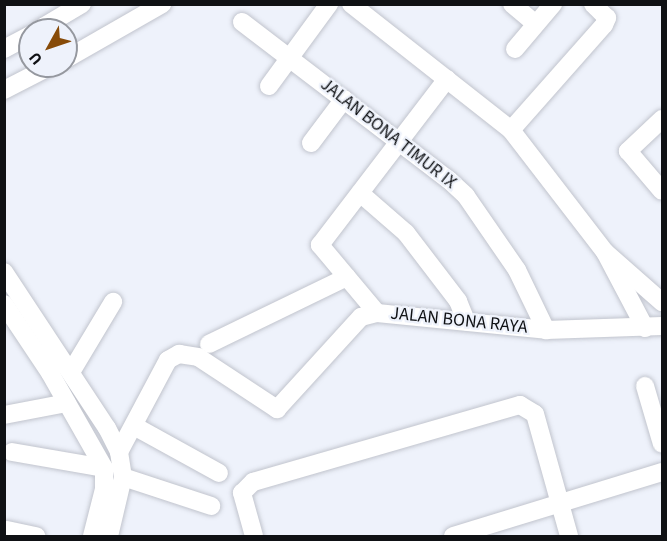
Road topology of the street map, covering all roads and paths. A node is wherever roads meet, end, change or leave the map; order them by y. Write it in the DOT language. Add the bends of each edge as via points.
graph roads {
  1 [pos="82,4"];
  2 [pos="162,4"];
  3 [pos="329,4"];
  4 [pos="512,4"];
  5 [pos="553,4"];
  6 [pos="593,4"];
  7 [pos="355,6"];
  8 [pos="58,18"];
  9 [pos="242,22"];
  10 [pos="535,23"];
  11 [pos="18,41"];
  12 [pos="4,49"];
  13 [pos="515,49"];
  14 [pos="78,52"];
  15 [pos="290,58"];
  16 [pos="28,78"];
  17 [pos="447,79"];
  18 [pos="268,86"];
  19 [pos="4,90"];
  20 [pos="344,99"];
  21 [pos="663,119"];
  22 [pos="511,130"];
  23 [pos="401,140"];
  24 [pos="311,143"];
  25 [pos="663,191"];
  26 [pos="360,194"];
  27 [pos="605,252"];
  28 [pos="4,272"];
  29 [pos="347,277"];
  30 [pos="113,302"];
  31 [pos="663,302"];
  32 [pos="4,304"];
  33 [pos="377,313"];
  34 [pos="466,321"];
  35 [pos="654,327"];
  36 [pos="12,329"];
  37 [pos="546,330"];
  38 [pos="209,344"];
  39 [pos="62,369"];
  40 [pos="645,386"];
  41 [pos="67,403"];
  42 [pos="4,415"];
  43 [pos="134,426"];
  44 [pos="663,444"];
  45 [pos="12,452"];
  46 [pos="119,452"];
  47 [pos="104,468"];
  48 [pos="663,472"];
  49 [pos="219,473"];
  50 [pos="123,477"];
  51 [pos="211,506"];
  52 [pos="560,506"];
  53 [pos="7,530"];
  54 [pos="36,537"];
  55 [pos="92,537"];
  56 [pos="110,537"];
  57 [pos="254,537"];
  58 [pos="453,537"];
  59 [pos="569,537"];
  1 -- 8 [label="street"];
  2 -- 14 [label="street"];
  3 -- 15 [label="street"];
  4 -- 10 [label="street"];
  5 -- 10 [label="street"];
  6 -- 22 [label="street" via="607,18 604,25"];
  7 -- 17 [label="street"];
  9 -- 15 [label="street, JALAN BONA TIMUR IX"];
  10 -- 13 [label="street"];
  11 -- 12 [label="street"];
  15 -- 18 [label="street"];
  15 -- 20 [label="street, JALAN BONA TIMUR IX"];
  16 -- 19 [label="street"];
  17 -- 22 [label="street"];
  17 -- 23 [label="street"];
  20 -- 23 [label="street, JALAN BONA TIMUR IX"];
  20 -- 24 [label="street"];
  21 -- 25 [label="street" via="628,151"];
  22 -- 27 [label="street"];
  23 -- 26 [label="street"];
  23 -- 37 [label="street, JALAN BONA TIMUR IX" via="466,196 517,270"];
  26 -- 29 [label="street" via="320,245"];
  26 -- 34 [label="street" via="406,233 458,301"];
  27 -- 31 [label="street"];
  27 -- 35 [label="street"];
  28 -- 39 [label="street"];
  29 -- 33 [label="street"];
  29 -- 38 [label="street"];
  30 -- 39 [label="street"];
  32 -- 36 [label="street"];
  33 -- 34 [label="street, JALAN BONA RAYA"];
  33 -- 43 [label="street, JALAN BONA RAYA" via="361,317 278,409 271,409 198,357 179,354 168,360"];
  34 -- 37 [label="street, JALAN BONA RAYA"];
  35 -- 37 [label="street, JALAN BONA RAYA"];
  36 -- 39 [label="street"];
  39 -- 41 [label="street"];
  39 -- 46 [label="street"];
  40 -- 44 [label="street"];
  41 -- 42 [label="street"];
  41 -- 47 [label="street"];
  43 -- 46 [label="street, JALAN BONA RAYA"];
  43 -- 49 [label="street"];
  45 -- 47 [label="street"];
  46 -- 50 [label="street"];
  47 -- 55 [label="street" via="104,489"];
  48 -- 52 [label="street"];
  50 -- 51 [label="street"];
  50 -- 56 [label="street"];
  52 -- 57 [label="street" via="535,414 520,405 253,482 242,493"];
  52 -- 58 [label="street"];
  52 -- 59 [label="street"];
  53 -- 54 [label="street"];
}
